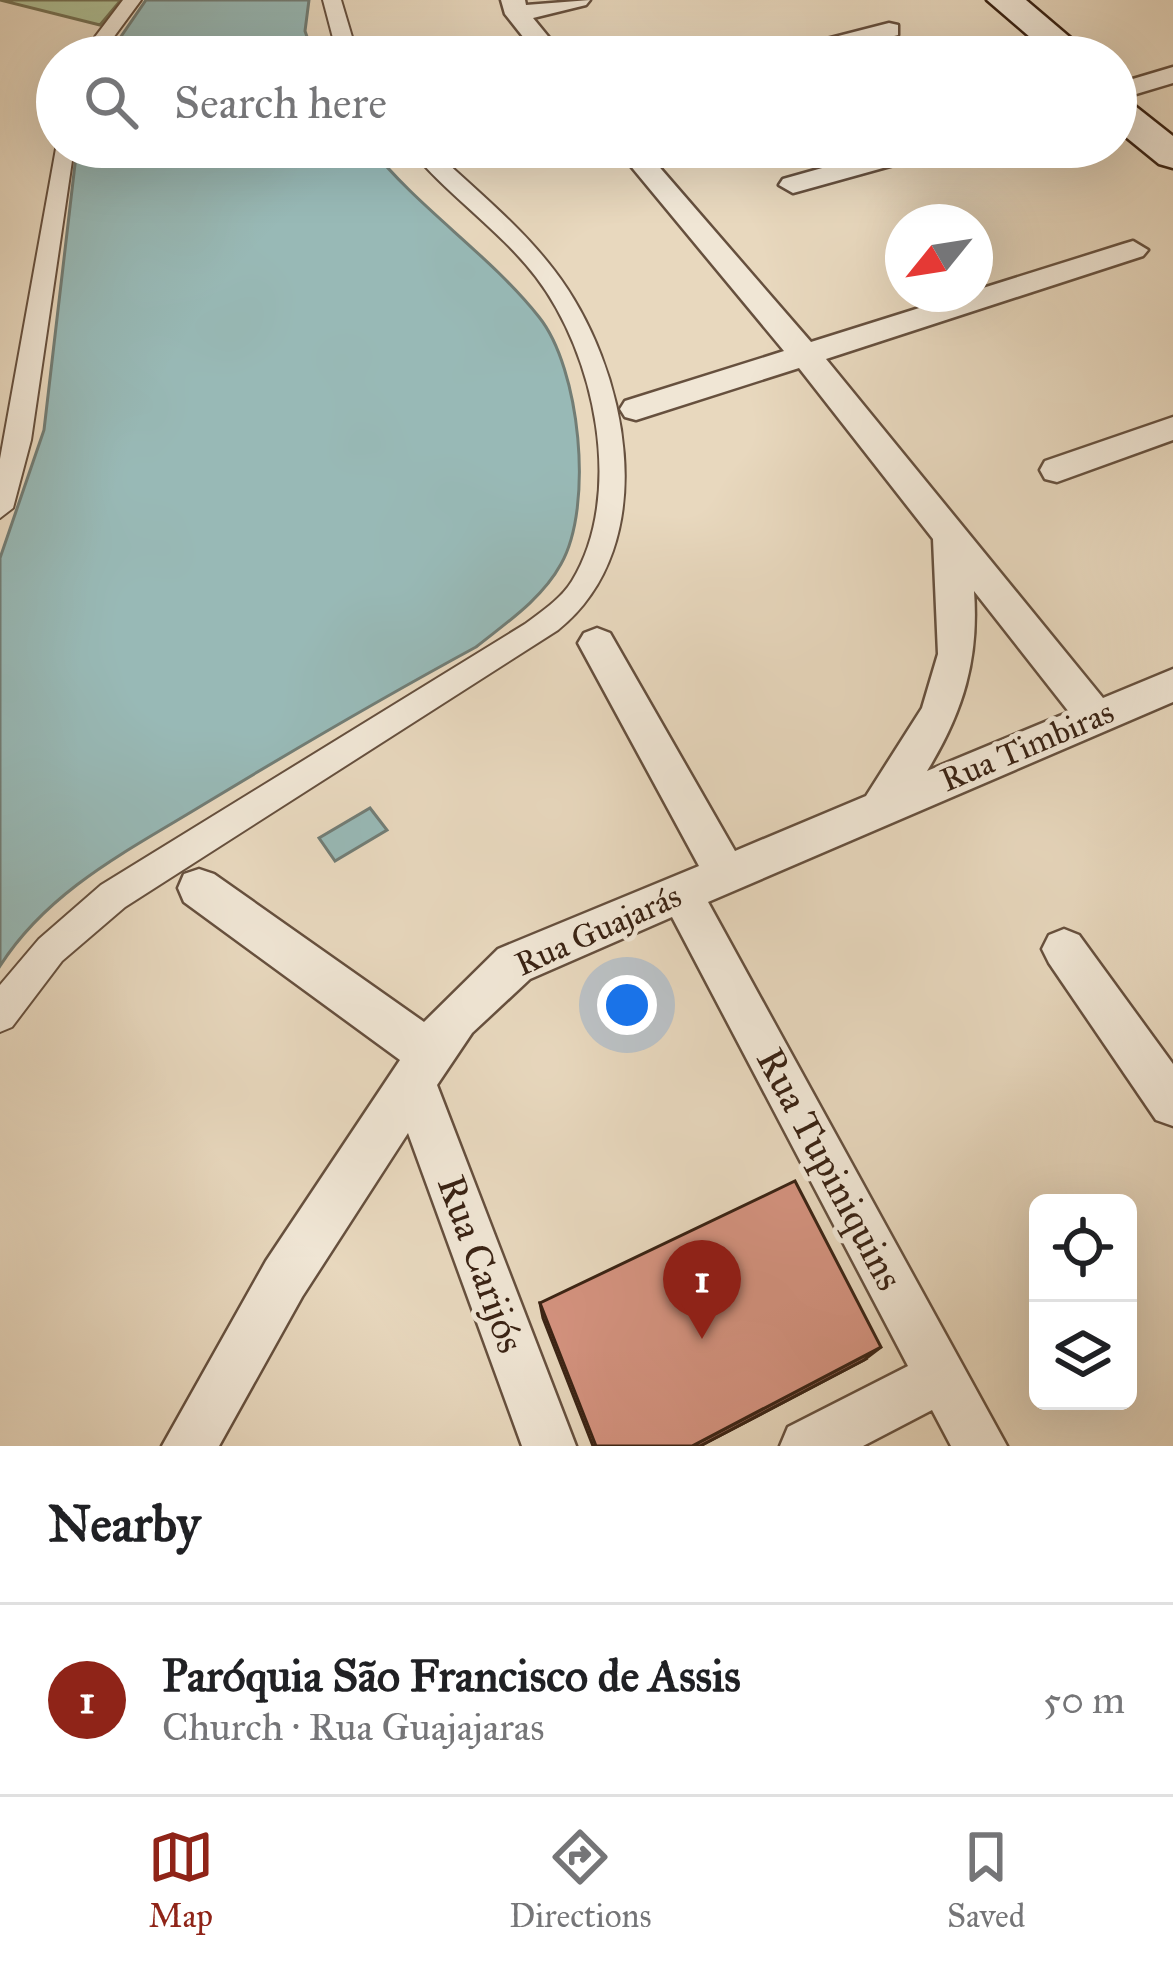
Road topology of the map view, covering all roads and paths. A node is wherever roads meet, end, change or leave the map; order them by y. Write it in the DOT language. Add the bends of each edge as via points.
graph roads {
  1 [pos="132,0"];
  2 [pos="332,0"];
  3 [pos="578,0"];
  4 [pos="981,0"];
  5 [pos="1004,0"];
  6 [pos="515,7"];
  7 [pos="890,30"];
  8 [pos="105,36"];
  9 [pos="342,36"];
  10 [pos="536,36"];
  11 [pos="867,36"];
  12 [pos="1025,36"];
  13 [pos="1049,36"];
  14 [pos="1173,76"];
  15 [pos="1137,89"];
  16 [pos="1137,110"];
  17 [pos="1137,118"];
  18 [pos="1173,135"];
  19 [pos="1173,156"];
  20 [pos="61,168"];
  21 [pos="439,168"];
  22 [pos="646,168"];
  23 [pos="851,168"];
  24 [pos="793,184"];
  25 [pos="1133,250"];
  26 [pos="806,356"];
  27 [pos="636,409"];
  28 [pos="1173,428"];
  29 [pos="1057,470"];
  30 [pos="0,508"];
  31 [pos="949,534"];
  32 [pos="597,644"];
  33 [pos="1173,685"];
  34 [pos="1096,717"];
  35 [pos="881,807"];
  36 [pos="726,874"];
  37 [pos="199,888"];
  38 [pos="681,892"];
  39 [pos="1064,949"];
  40 [pos="0,1015"];
  41 [pos="421,1068"];
  42 [pos="1173,1103"];
  43 [pos="942,1377"];
  44 [pos="189,1446"];
  45 [pos="549,1446"];
  46 [pos="807,1446"];
  47 [pos="980,1446"];
  1 -- 8 [label="street"];
  2 -- 9 [label="street"];
  3 -- 6 [label="street"];
  4 -- 12 [label="main road"];
  5 -- 13 [label="main road"];
  6 -- 10 [label="street"];
  7 -- 11 [label="street"];
  14 -- 15 [label="street"];
  16 -- 18 [label="main road"];
  17 -- 19 [label="main road"];
  20 -- 30 [label="street"];
  21 -- 40 [label="street" via="550,279 594,366 607,417 609,494 584,586 535,632 64,932"];
  22 -- 26 [label="street"];
  23 -- 24 [label="street"];
  25 -- 26 [label="street"];
  26 -- 27 [label="street"];
  26 -- 31 [label="street"];
  28 -- 29 [label="street"];
  31 -- 34 [label="street"];
  31 -- 35 [label="street" via="961,610 958,663 942,712"];
  32 -- 36 [label="street"];
  33 -- 34 [label="street, Rua Timbiras"];
  34 -- 35 [label="street, Rua Timbiras"];
  35 -- 36 [label="street, Rua Guajarás"];
  36 -- 38 [label="street, Rua Guajarás"];
  37 -- 41 [label="street"];
  38 -- 41 [label="street, Rua Guajarás" via="514,964 454,1018"];
  38 -- 43 [label="street, Rua Tupiniquins"];
  39 -- 42 [label="street"];
  41 -- 44 [label="street, Rua Guajarás" via="284,1279"];
  41 -- 45 [label="street, Rua Carijós"];
  43 -- 46 [label="street"];
  43 -- 47 [label="street, Rua Tupiniquins"];
}
